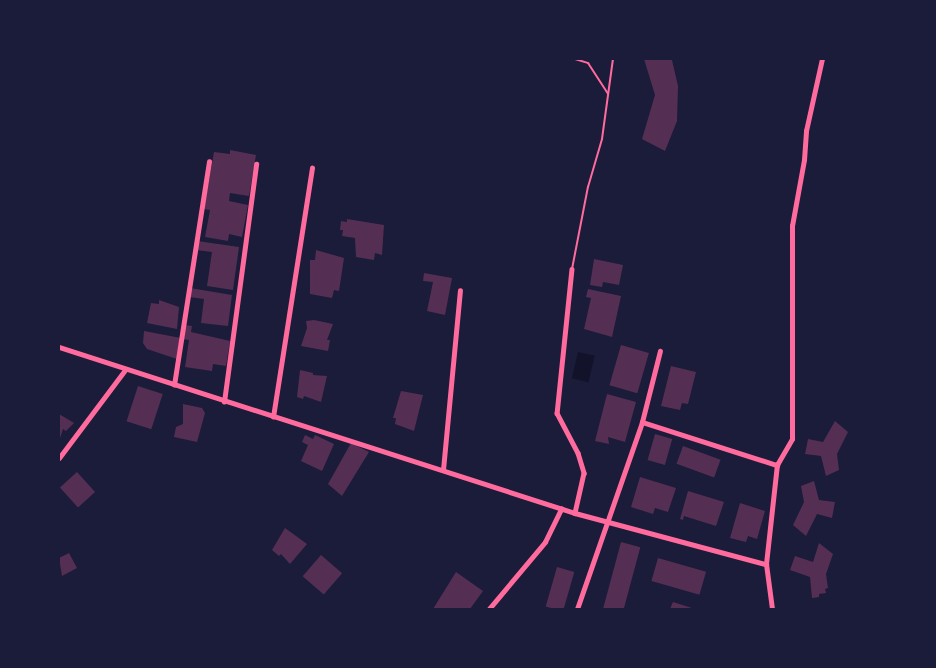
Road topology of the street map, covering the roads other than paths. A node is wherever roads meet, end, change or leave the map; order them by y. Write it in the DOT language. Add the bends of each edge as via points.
graph roads {
  1 [pos="575,59"];
  2 [pos="613,59"];
  3 [pos="822,59"];
  4 [pos="609,96"];
  5 [pos="209,162"];
  6 [pos="256,164"];
  7 [pos="312,168"];
  8 [pos="572,269"];
  9 [pos="460,291"];
  10 [pos="59,348"];
  11 [pos="660,351"];
  12 [pos="125,370"];
  13 [pos="174,385"];
  14 [pos="224,402"];
  15 [pos="273,417"];
  16 [pos="642,422"];
  17 [pos="59,458"];
  18 [pos="777,465"];
  19 [pos="443,470"];
  20 [pos="561,508"];
  21 [pos="575,513"];
  22 [pos="608,523"];
  23 [pos="766,564"];
  24 [pos="489,609"];
  25 [pos="577,609"];
  26 [pos="772,609"];
  1 -- 4 [label="lane" via="588,63"];
  2 -- 4 [label="lane"];
  3 -- 18 [label="street" via="806,131 792,226 792,439"];
  4 -- 8 [label="lane"];
  5 -- 13 [label="street"];
  6 -- 14 [label="street"];
  7 -- 15 [label="street"];
  8 -- 21 [label="street" via="557,413 578,453 584,473"];
  9 -- 19 [label="street"];
  10 -- 12 [label="street"];
  11 -- 16 [label="street"];
  12 -- 13 [label="street"];
  12 -- 17 [label="street"];
  13 -- 14 [label="street"];
  14 -- 15 [label="street"];
  15 -- 19 [label="street"];
  16 -- 18 [label="street"];
  16 -- 22 [label="street"];
  18 -- 23 [label="street"];
  19 -- 20 [label="street"];
  20 -- 21 [label="street"];
  20 -- 24 [label="street" via="545,542"];
  21 -- 22 [label="street"];
  22 -- 23 [label="street"];
  22 -- 25 [label="street"];
  23 -- 26 [label="street"];
}
